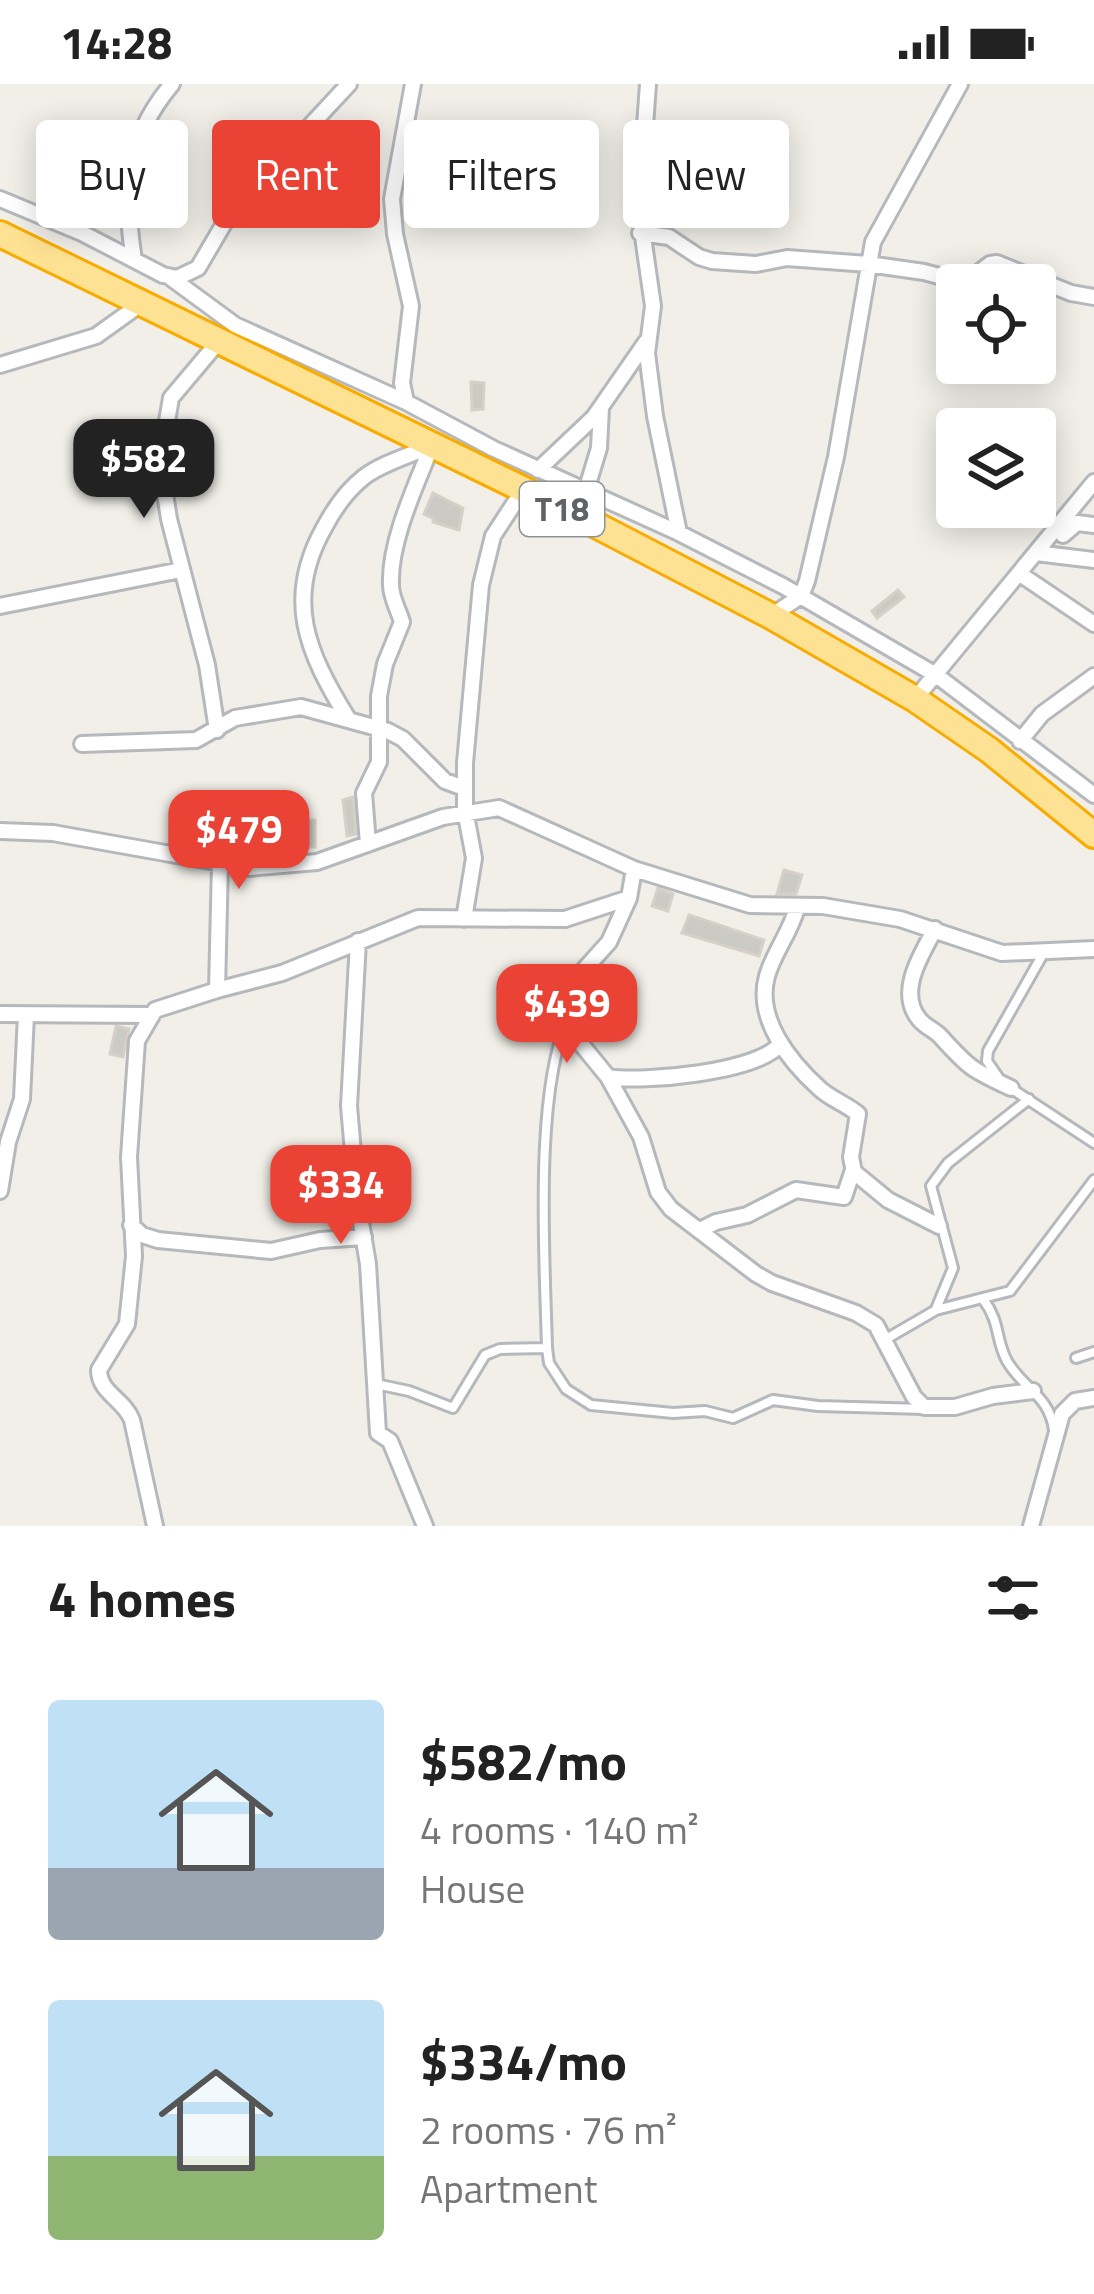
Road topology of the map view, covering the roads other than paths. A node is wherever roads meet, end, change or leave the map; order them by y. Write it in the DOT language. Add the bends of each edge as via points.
graph roads {
  1 [pos="172,84"];
  2 [pos="349,84"];
  3 [pos="413,84"];
  4 [pos="648,84"];
  5 [pos="960,84"];
  6 [pos="0,199"];
  7 [pos="640,232"];
  8 [pos="0,234"];
  9 [pos="134,260"];
  10 [pos="868,264"];
  11 [pos="171,278"];
  12 [pos="1094,297"];
  13 [pos="142,303"];
  14 [pos="649,334"];
  15 [pos="219,341"];
  16 [pos="0,365"];
  17 [pos="406,402"];
  18 [pos="602,407"];
  19 [pos="431,446"];
  20 [pos="530,480"];
  21 [pos="1094,482"];
  22 [pos="586,491"];
  23 [pos="553,504"];
  24 [pos="1094,525"];
  25 [pos="679,532"];
  26 [pos="1047,541"];
  27 [pos="1036,554"];
  28 [pos="1094,560"];
  29 [pos="181,570"];
  30 [pos="1020,574"];
  31 [pos="801,596"];
  32 [pos="0,605"];
  33 [pos="771,616"];
  34 [pos="1094,624"];
  35 [pos="936,675"];
  36 [pos="1094,676"];
  37 [pos="915,699"];
  38 [pos="347,717"];
  39 [pos="377,728"];
  40 [pos="217,730"];
  41 [pos="1020,741"];
  42 [pos="82,744"];
  43 [pos="464,788"];
  44 [pos="1092,788"];
  45 [pos="465,810"];
  46 [pos="0,831"];
  47 [pos="1094,835"];
  48 [pos="368,844"];
  49 [pos="220,863"];
  50 [pos="634,868"];
  51 [pos="629,898"];
  52 [pos="797,908"];
  53 [pos="464,919"];
  54 [pos="935,929"];
  55 [pos="358,941"];
  56 [pos="1094,949"];
  57 [pos="1044,953"];
  58 [pos="217,990"];
  59 [pos="571,1013"];
  60 [pos="0,1014"];
  61 [pos="26,1015"];
  62 [pos="149,1015"];
  63 [pos="780,1044"];
  64 [pos="608,1077"];
  65 [pos="1011,1088"];
  66 [pos="1029,1099"];
  67 [pos="1094,1143"];
  68 [pos="853,1170"];
  69 [pos="1094,1180"];
  70 [pos="0,1191"];
  71 [pos="130,1225"];
  72 [pos="940,1226"];
  73 [pos="700,1230"];
  74 [pos="364,1237"];
  75 [pos="983,1299"];
  76 [pos="936,1310"];
  77 [pos="885,1340"];
  78 [pos="547,1348"];
  79 [pos="1094,1352"];
  80 [pos="1076,1358"];
  81 [pos="375,1384"];
  82 [pos="1034,1391"];
  83 [pos="1094,1398"];
  84 [pos="928,1409"];
  85 [pos="1055,1438"];
  86 [pos="155,1526"];
  87 [pos="425,1526"];
  88 [pos="1031,1526"];
  1 -- 9 [label="street" via="144,126 126,190"];
  2 -- 11 [label="street" via="232,210 203,263"];
  3 -- 17 [label="street" via="392,199 411,306"];
  4 -- 7 [label="street"];
  5 -- 10 [label="street" via="884,217"];
  6 -- 9 [label="street"];
  7 -- 10 [label="street" via="669,237 703,260"];
  7 -- 14 [label="street" via="653,306"];
  8 -- 13 [label="highway, T18"];
  9 -- 11 [label="street"];
  10 -- 12 [label="street" via="965,283 994,263"];
  10 -- 31 [label="street" via="836,457"];
  11 -- 17 [label="street" via="235,325"];
  13 -- 15 [label="highway, T18"];
  13 -- 16 [label="street" via="96,336"];
  14 -- 18 [label="street"];
  14 -- 25 [label="street" via="655,416"];
  15 -- 19 [label="highway, T18"];
  15 -- 29 [label="street" via="171,398 165,423 160,462"];
  17 -- 20 [label="street"];
  18 -- 20 [label="street"];
  18 -- 22 [label="street"];
  19 -- 20 [label="highway, T18"];
  19 -- 38 [label="street" via="350,489 302,580 312,650"];
  19 -- 39 [label="street" via="393,568 402,622"];
  20 -- 22 [label="street"];
  20 -- 23 [label="highway, T18"];
  20 -- 43 [label="street" via="493,536 482,585"];
  21 -- 26 [label="street"];
  22 -- 23 [label="street"];
  22 -- 25 [label="street"];
  23 -- 33 [label="highway, T18"];
  24 -- 26 [label="street" via="1077,523"];
  25 -- 31 [label="street"];
  26 -- 27 [label="street"];
  27 -- 28 [label="street"];
  27 -- 30 [label="street"];
  29 -- 32 [label="street"];
  29 -- 40 [label="street"];
  30 -- 34 [label="street"];
  30 -- 35 [label="street"];
  31 -- 33 [label="street"];
  31 -- 35 [label="street"];
  33 -- 37 [label="highway, T18"];
  35 -- 37 [label="street"];
  35 -- 41 [label="street"];
  36 -- 41 [label="street"];
  37 -- 47 [label="highway, T18"];
  38 -- 39 [label="street"];
  38 -- 40 [label="street" via="281,708"];
  39 -- 43 [label="street"];
  39 -- 48 [label="street" via="380,756 364,793"];
  40 -- 42 [label="street" via="196,740"];
  41 -- 44 [label="street"];
  43 -- 45 [label="street"];
  45 -- 48 [label="street"];
  45 -- 50 [label="street" via="506,809"];
  45 -- 53 [label="street" via="475,858"];
  46 -- 49 [label="street"];
  48 -- 49 [label="street" via="294,866"];
  49 -- 58 [label="street"];
  50 -- 51 [label="street"];
  50 -- 52 [label="street" via="750,905"];
  51 -- 53 [label="street" via="565,920"];
  51 -- 59 [label="street" via="609,942 582,972"];
  52 -- 54 [label="street"];
  52 -- 63 [label="street" via="764,988"];
  53 -- 55 [label="street" via="418,918"];
  54 -- 57 [label="street" via="1002,953"];
  54 -- 65 [label="street" via="910,981 912,1009 966,1066"];
  55 -- 58 [label="street"];
  55 -- 74 [label="street" via="349,1106"];
  56 -- 57 [label="street"];
  57 -- 65 [label="lane" via="988,1052 995,1075"];
  58 -- 62 [label="street"];
  59 -- 64 [label="street" via="577,1039"];
  59 -- 78 [label="lane" via="551,1074"];
  60 -- 61 [label="street"];
  61 -- 62 [label="street"];
  61 -- 70 [label="street" via="22,1099"];
  62 -- 71 [label="street" via="137,1040"];
  63 -- 64 [label="street" via="765,1058 703,1071"];
  63 -- 68 [label="street" via="821,1090 858,1114"];
  64 -- 73 [label="street" via="641,1137 658,1192"];
  65 -- 66 [label="lane"];
  66 -- 67 [label="lane"];
  66 -- 72 [label="lane" via="936,1176 931,1197"];
  68 -- 72 [label="street" via="888,1201"];
  68 -- 73 [label="street" via="844,1197 796,1190"];
  69 -- 75 [label="lane" via="1013,1288"];
  71 -- 74 [label="street" via="158,1240 259,1250"];
  71 -- 86 [label="street" via="128,1324 99,1379 128,1410"];
  72 -- 76 [label="lane" via="953,1268"];
  73 -- 77 [label="street" via="772,1283 856,1313"];
  74 -- 81 [label="street"];
  75 -- 76 [label="lane"];
  75 -- 82 [label="lane" via="1004,1355"];
  76 -- 77 [label="lane"];
  77 -- 84 [label="street"];
  78 -- 81 [label="lane" via="485,1355 453,1408"];
  78 -- 84 [label="lane" via="566,1389 591,1405 733,1418 773,1400"];
  79 -- 80 [label="lane"];
  81 -- 87 [label="street" via="378,1432 390,1441"];
  82 -- 84 [label="street"];
  82 -- 85 [label="lane" via="1051,1408"];
  83 -- 85 [label="street" via="1070,1405"];
  85 -- 88 [label="street"];
}
